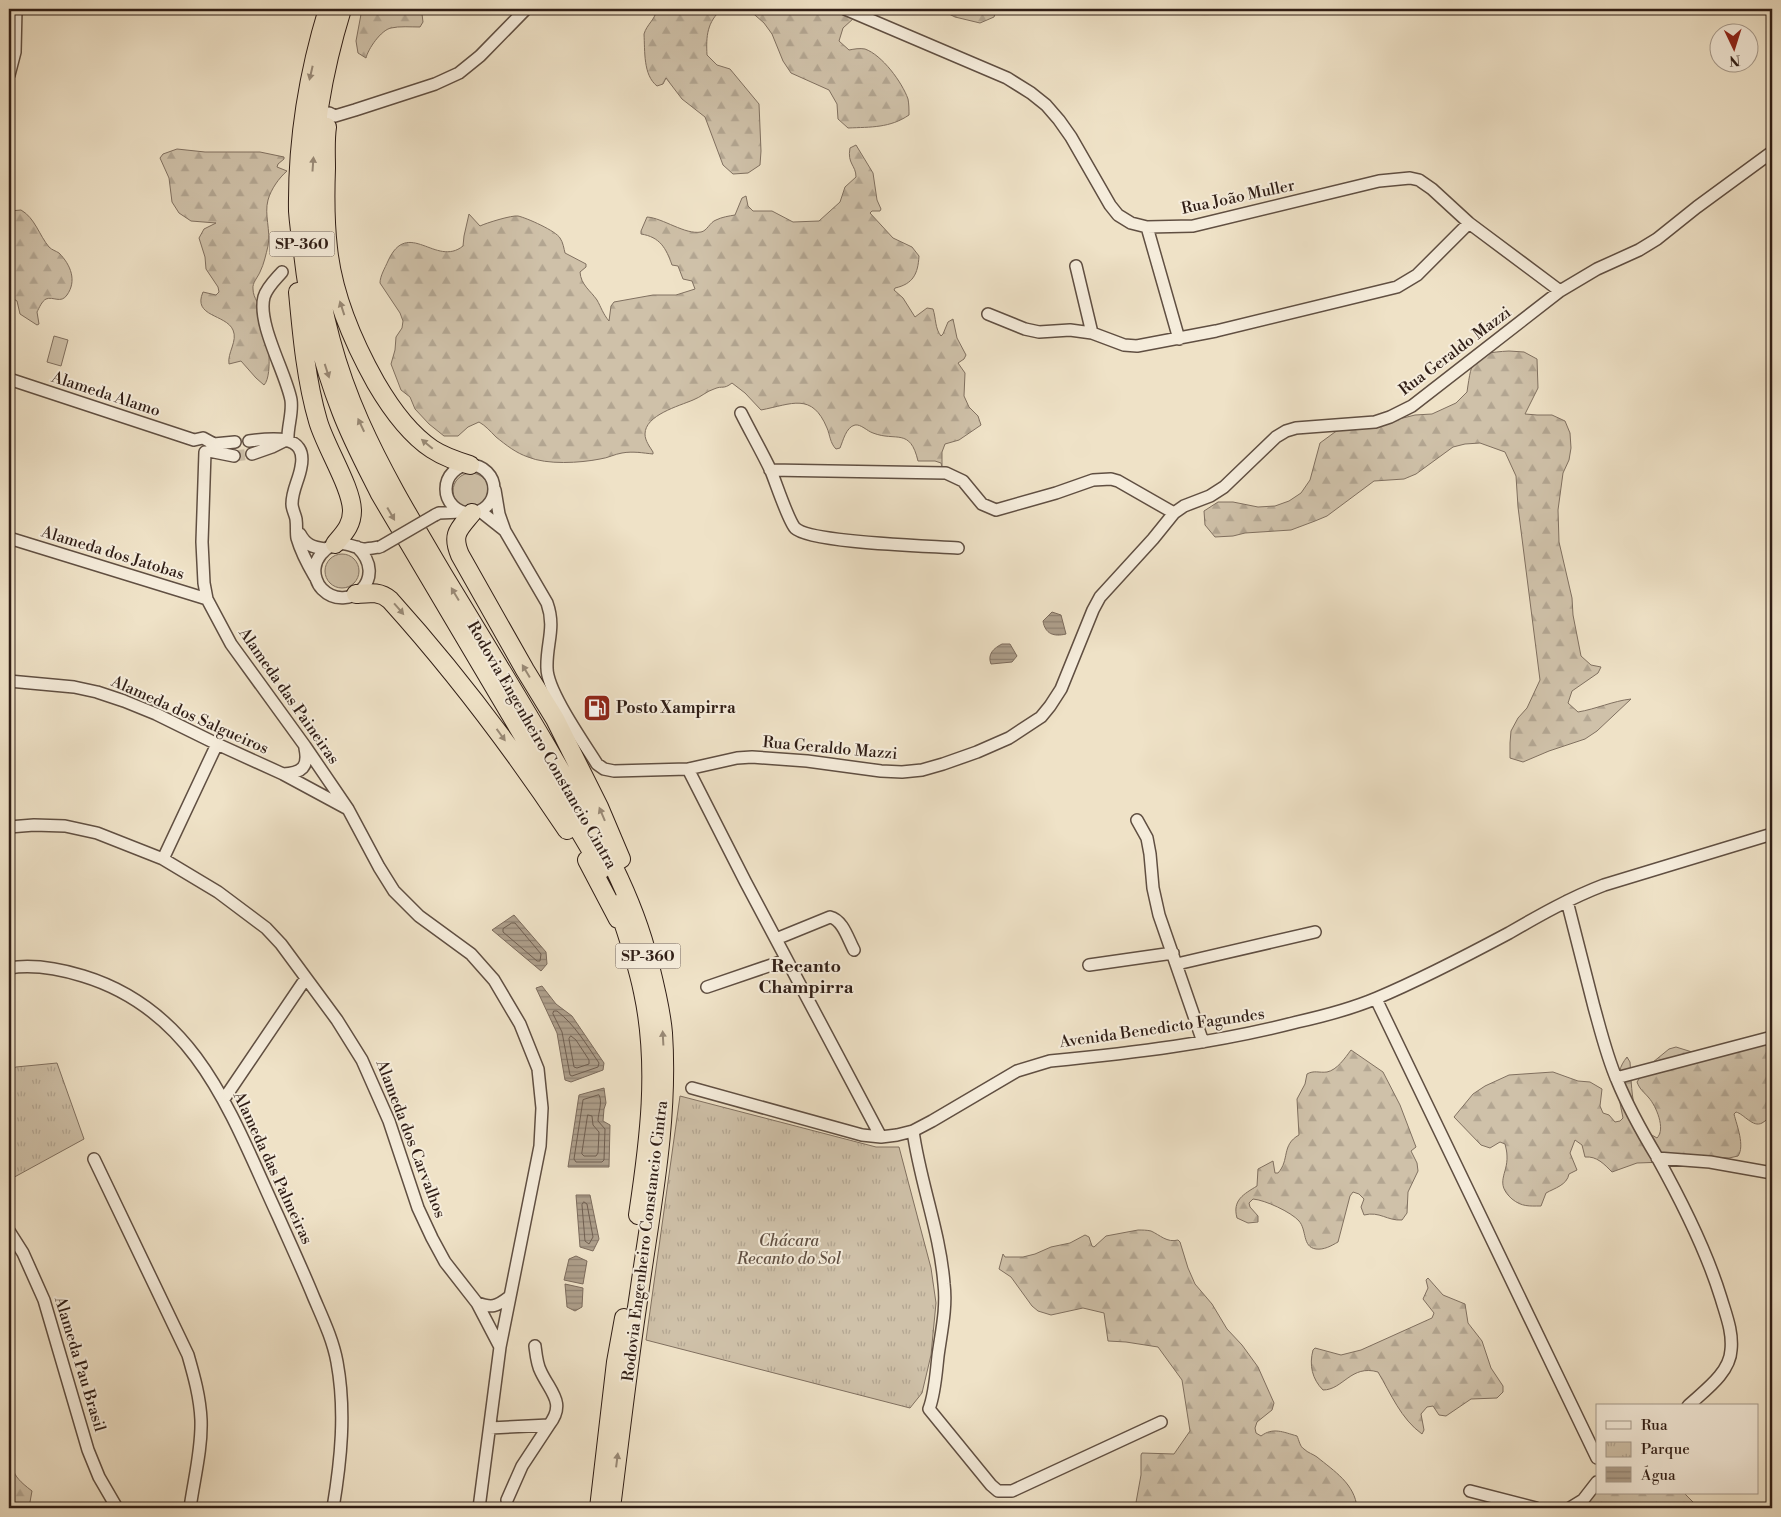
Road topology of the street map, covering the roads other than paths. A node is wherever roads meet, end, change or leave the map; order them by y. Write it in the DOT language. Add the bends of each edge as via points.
graph roads {
  1 [pos="16,9"];
  2 [pos="328,9"];
  3 [pos="342,9"];
  4 [pos="352,9"];
  5 [pos="526,9"];
  6 [pos="845,9"];
  7 [pos="9,75"];
  8 [pos="355,110"];
  9 [pos="327,122"];
  10 [pos="1772,152"];
  11 [pos="298,212"];
  12 [pos="1469,223"];
  13 [pos="1147,227"];
  14 [pos="1076,266"];
  15 [pos="282,272"];
  16 [pos="1560,291"];
  17 [pos="988,314"];
  18 [pos="1092,333"];
  19 [pos="1179,339"];
  20 [pos="9,379"];
  21 [pos="741,413"];
  22 [pos="249,441"];
  23 [pos="286,441"];
  24 [pos="236,442"];
  25 [pos="209,449"];
  26 [pos="252,454"];
  27 [pos="234,456"];
  28 [pos="470,465"];
  29 [pos="770,470"];
  30 [pos="494,490"];
  31 [pos="446,491"];
  32 [pos="471,512"];
  33 [pos="1174,513"];
  34 [pos="437,514"];
  35 [pos="297,528"];
  36 [pos="505,531"];
  37 [pos="9,538"];
  38 [pos="330,547"];
  39 [pos="357,547"];
  40 [pos="379,547"];
  41 [pos="958,548"];
  42 [pos="369,565"];
  43 [pos="316,579"];
  44 [pos="356,594"];
  45 [pos="207,600"];
  46 [pos="9,681"];
  47 [pos="217,744"];
  48 [pos="305,746"];
  49 [pos="688,769"];
  50 [pos="283,774"];
  51 [pos="348,809"];
  52 [pos="1137,820"];
  53 [pos="9,827"];
  54 [pos="1772,834"];
  55 [pos="163,858"];
  56 [pos="1567,901"];
  57 [pos="633,931"];
  58 [pos="1316,932"];
  59 [pos="776,939"];
  60 [pos="854,950"];
  61 [pos="1173,953"];
  62 [pos="786,960"];
  63 [pos="1177,964"];
  64 [pos="1089,965"];
  65 [pos="9,968"];
  66 [pos="306,978"];
  67 [pos="707,987"];
  68 [pos="1376,999"];
  69 [pos="1772,1036"];
  70 [pos="1203,1042"];
  71 [pos="1616,1078"];
  72 [pos="692,1088"];
  73 [pos="224,1099"];
  74 [pos="913,1130"];
  75 [pos="881,1137"];
  76 [pos="94,1158"];
  77 [pos="1657,1158"];
  78 [pos="1772,1173"];
  79 [pos="9,1230"];
  80 [pos="509,1297"];
  81 [pos="477,1303"];
  82 [pos="535,1346"];
  83 [pos="500,1347"];
  84 [pos="1690,1404"];
  85 [pos="1161,1422"];
  86 [pos="549,1425"];
  87 [pos="490,1428"];
  88 [pos="1596,1456"];
  89 [pos="1596,1483"];
  90 [pos="1470,1491"];
  91 [pos="506,1500"];
  92 [pos="117,1508"];
  93 [pos="190,1508"];
  94 [pos="333,1508"];
  95 [pos="479,1508"];
  96 [pos="599,1508"];
  97 [pos="611,1508"];
  98 [pos="1536,1508"];
  99 [pos="1570,1508"];
  1 -- 7 [label="street" via="17,34"];
  2 -- 11 [label="highway, Rodovia Engenheiro Constancio Cintra / SP-360, one-way" via="307,95 300,153"];
  57 -- 3 [label="highway, Rodovia Engenheiro Constancio Cintra / SP-360, one-way" via="611,861 396,495 358,418 331,341 315,264 311,196 322,81"];
  4 -- 9 [label="highway"];
  5 -- 8 [label="street" via="459,74"];
  6 -- 13 [label="street, Rua João Muller" via="1008,78 1031,93 1046,105 1071,137 1110,205 1131,222"];
  8 -- 9 [label="street"];
  8 -- 9 [label="street"];
  28 -- 9 [label="highway, one-way" via="430,448 406,426 390,406 352,334 340,303 328,249 325,192"];
  10 -- 16 [label="street, Rua Geraldo Mazzi" via="1657,239"];
  11 -- 38 [label="highway" via="295,251 304,352 318,422 352,509 348,528"];
  11 -- 57 [label="highway, Rodovia Engenheiro Constancio Cintra / SP-360, one-way" via="306,283 318,339 340,410 355,444 416,558 600,864"];
  12 -- 13 [label="street, Rua João Muller" via="1432,189 1410,178 1379,181 1193,226"];
  12 -- 16 [label="street, Rua João Muller"];
  12 -- 19 [label="street" via="1417,275 1397,287"];
  13 -- 19 [label="street"];
  14 -- 18 [label="street"];
  15 -- 23 [label="street" via="266,292 264,305 271,341 291,399"];
  16 -- 33 [label="street, Rua Geraldo Mazzi" via="1412,406 1375,422 1286,431 1265,446 1224,487"];
  17 -- 18 [label="street" via="1039,332 1070,330"];
  18 -- 19 [label="street" via="1124,346"];
  20 -- 25 [label="street, Alameda Alamo" via="194,440 196,446"];
  21 -- 29 [label="street"];
  22 -- 23 [label="street" via="270,438"];
  23 -- 26 [label="street"];
  23 -- 35 [label="street" via="294,442 302,452 292,507"];
  24 -- 25 [label="street"];
  25 -- 27 [label="street"];
  25 -- 45 [label="street" via="202,542"];
  28 -- 30 [label="street" via="488,473"];
  28 -- 31 [label="street" via="453,473"];
  29 -- 33 [label="street" via="946,474 963,481 982,504 996,510 1093,480 1111,479"];
  29 -- 41 [label="street" via="792,524 807,534 838,540"];
  30 -- 32 [label="street" via="488,506"];
  30 -- 36 [label="street"];
  31 -- 32 [label="street" via="454,507"];
  31 -- 34 [label="street"];
  32 -- 34 [label="street"];
  32 -- 36 [label="street"];
  57 -- 32 [label="highway, one-way" via="636,904 633,891 596,800 555,719 455,544 456,536"];
  33 -- 49 [label="street, Rua Geraldo Mazzi" via="1100,596 1061,689 1050,706 1041,717 1009,738 922,770 902,772 752,757"];
  34 -- 40 [label="street, bridge"];
  35 -- 38 [label="street" via="311,547"];
  35 -- 43 [label="street" via="297,537"];
  36 -- 49 [label="street, Rua Geraldo Mazzi" via="552,616 546,668 548,681 597,764 614,772"];
  37 -- 45 [label="street, Alameda dos Jatobas"];
  38 -- 39 [label="street" via="346,544"];
  38 -- 43 [label="street" via="318,558 314,568"];
  39 -- 40 [label="street"];
  39 -- 42 [label="street"];
  40 -- 42 [label="street"];
  42 -- 44 [label="street" via="367,582"];
  43 -- 44 [label="street" via="320,588 337,598"];
  44 -- 57 [label="highway, one-way" via="385,596 431,646 500,734 583,854 611,907"];
  45 -- 48 [label="street, Alameda das Paineiras" via="231,644"];
  46 -- 47 [label="street, Alameda dos Salgueiros" via="97,692 156,714"];
  47 -- 50 [label="street, Alameda dos Salgueiros"];
  47 -- 55 [label="street"];
  48 -- 50 [label="street" via="308,758 304,766 297,772"];
  48 -- 51 [label="street, Alameda das Paineiras"];
  49 -- 59 [label="street"];
  50 -- 51 [label="street, Alameda dos Salgueiros"];
  51 -- 80 [label="street, Alameda das Paineiras" via="394,891 419,916 471,954 494,980 520,1024 538,1069 542,1108 540,1146"];
  52 -- 61 [label="street" via="1147,838 1155,900"];
  53 -- 55 [label="street, Alameda dos Carvalhos" via="65,826 96,833"];
  54 -- 56 [label="street, Avenida Benedicto Fagundes" via="1604,885"];
  55 -- 66 [label="street, Alameda dos Carvalhos" via="218,892 266,928"];
  56 -- 68 [label="street, Avenida Benedicto Fagundes"];
  56 -- 71 [label="street"];
  57 -- 96 [label="highway, Rodovia Engenheiro Constancio Cintra / SP-360" via="652,1059 652,1087"];
  97 -- 57 [label="highway, Rodovia Engenheiro Constancio Cintra / SP-360, one-way" via="661,1141 664,1096 659,1000 648,957"];
  58 -- 63 [label="street"];
  59 -- 60 [label="street" via="830,918 840,923"];
  59 -- 62 [label="street"];
  61 -- 63 [label="street"];
  61 -- 64 [label="street"];
  62 -- 67 [label="street"];
  62 -- 75 [label="street"];
  63 -- 70 [label="street"];
  65 -- 73 [label="street, Alameda das Palmeiras" via="43,967 70,972 122,992 171,1028 191,1049"];
  66 -- 73 [label="street"];
  66 -- 81 [label="street, Alameda dos Carvalhos" via="362,1060 389,1121 418,1208 432,1238 445,1262"];
  68 -- 70 [label="street, Avenida Benedicto Fagundes" via="1286,1025"];
  68 -- 88 [label="street"];
  69 -- 71 [label="street"];
  70 -- 74 [label="street, Avenida Benedicto Fagundes" via="1050,1061 1017,1071"];
  71 -- 77 [label="street"];
  72 -- 75 [label="street, Avenida Benedicto Fagundes" via="837,1129"];
  73 -- 94 [label="street, Alameda das Palmeiras" via="330,1334 337,1360 342,1440"];
  74 -- 75 [label="street, Avenida Benedicto Fagundes"];
  74 -- 85 [label="street" via="944,1284 945,1304 929,1409 991,1485 998,1491 1012,1491"];
  76 -- 93 [label="street" via="188,1355 196,1380 200,1443"];
  77 -- 78 [label="street" via="1710,1162"];
  77 -- 84 [label="street" via="1710,1263 1732,1339 1728,1364"];
  79 -- 92 [label="street, Alameda Pau Brasil" via="44,1300 88,1450"];
  80 -- 81 [label="street" via="490,1307"];
  80 -- 83 [label="street, Alameda das Paineiras"];
  81 -- 83 [label="street, Alameda dos Carvalhos"];
  82 -- 86 [label="street" via="541,1372 557,1400 555,1417"];
  83 -- 87 [label="street, Alameda das Paineiras"];
  86 -- 87 [label="street"];
  86 -- 91 [label="street" via="522,1466"];
  87 -- 95 [label="street, Alameda das Paineiras"];
  89 -- 99 [label="street" via="1583,1500"];
  90 -- 98 [label="street"];
}
